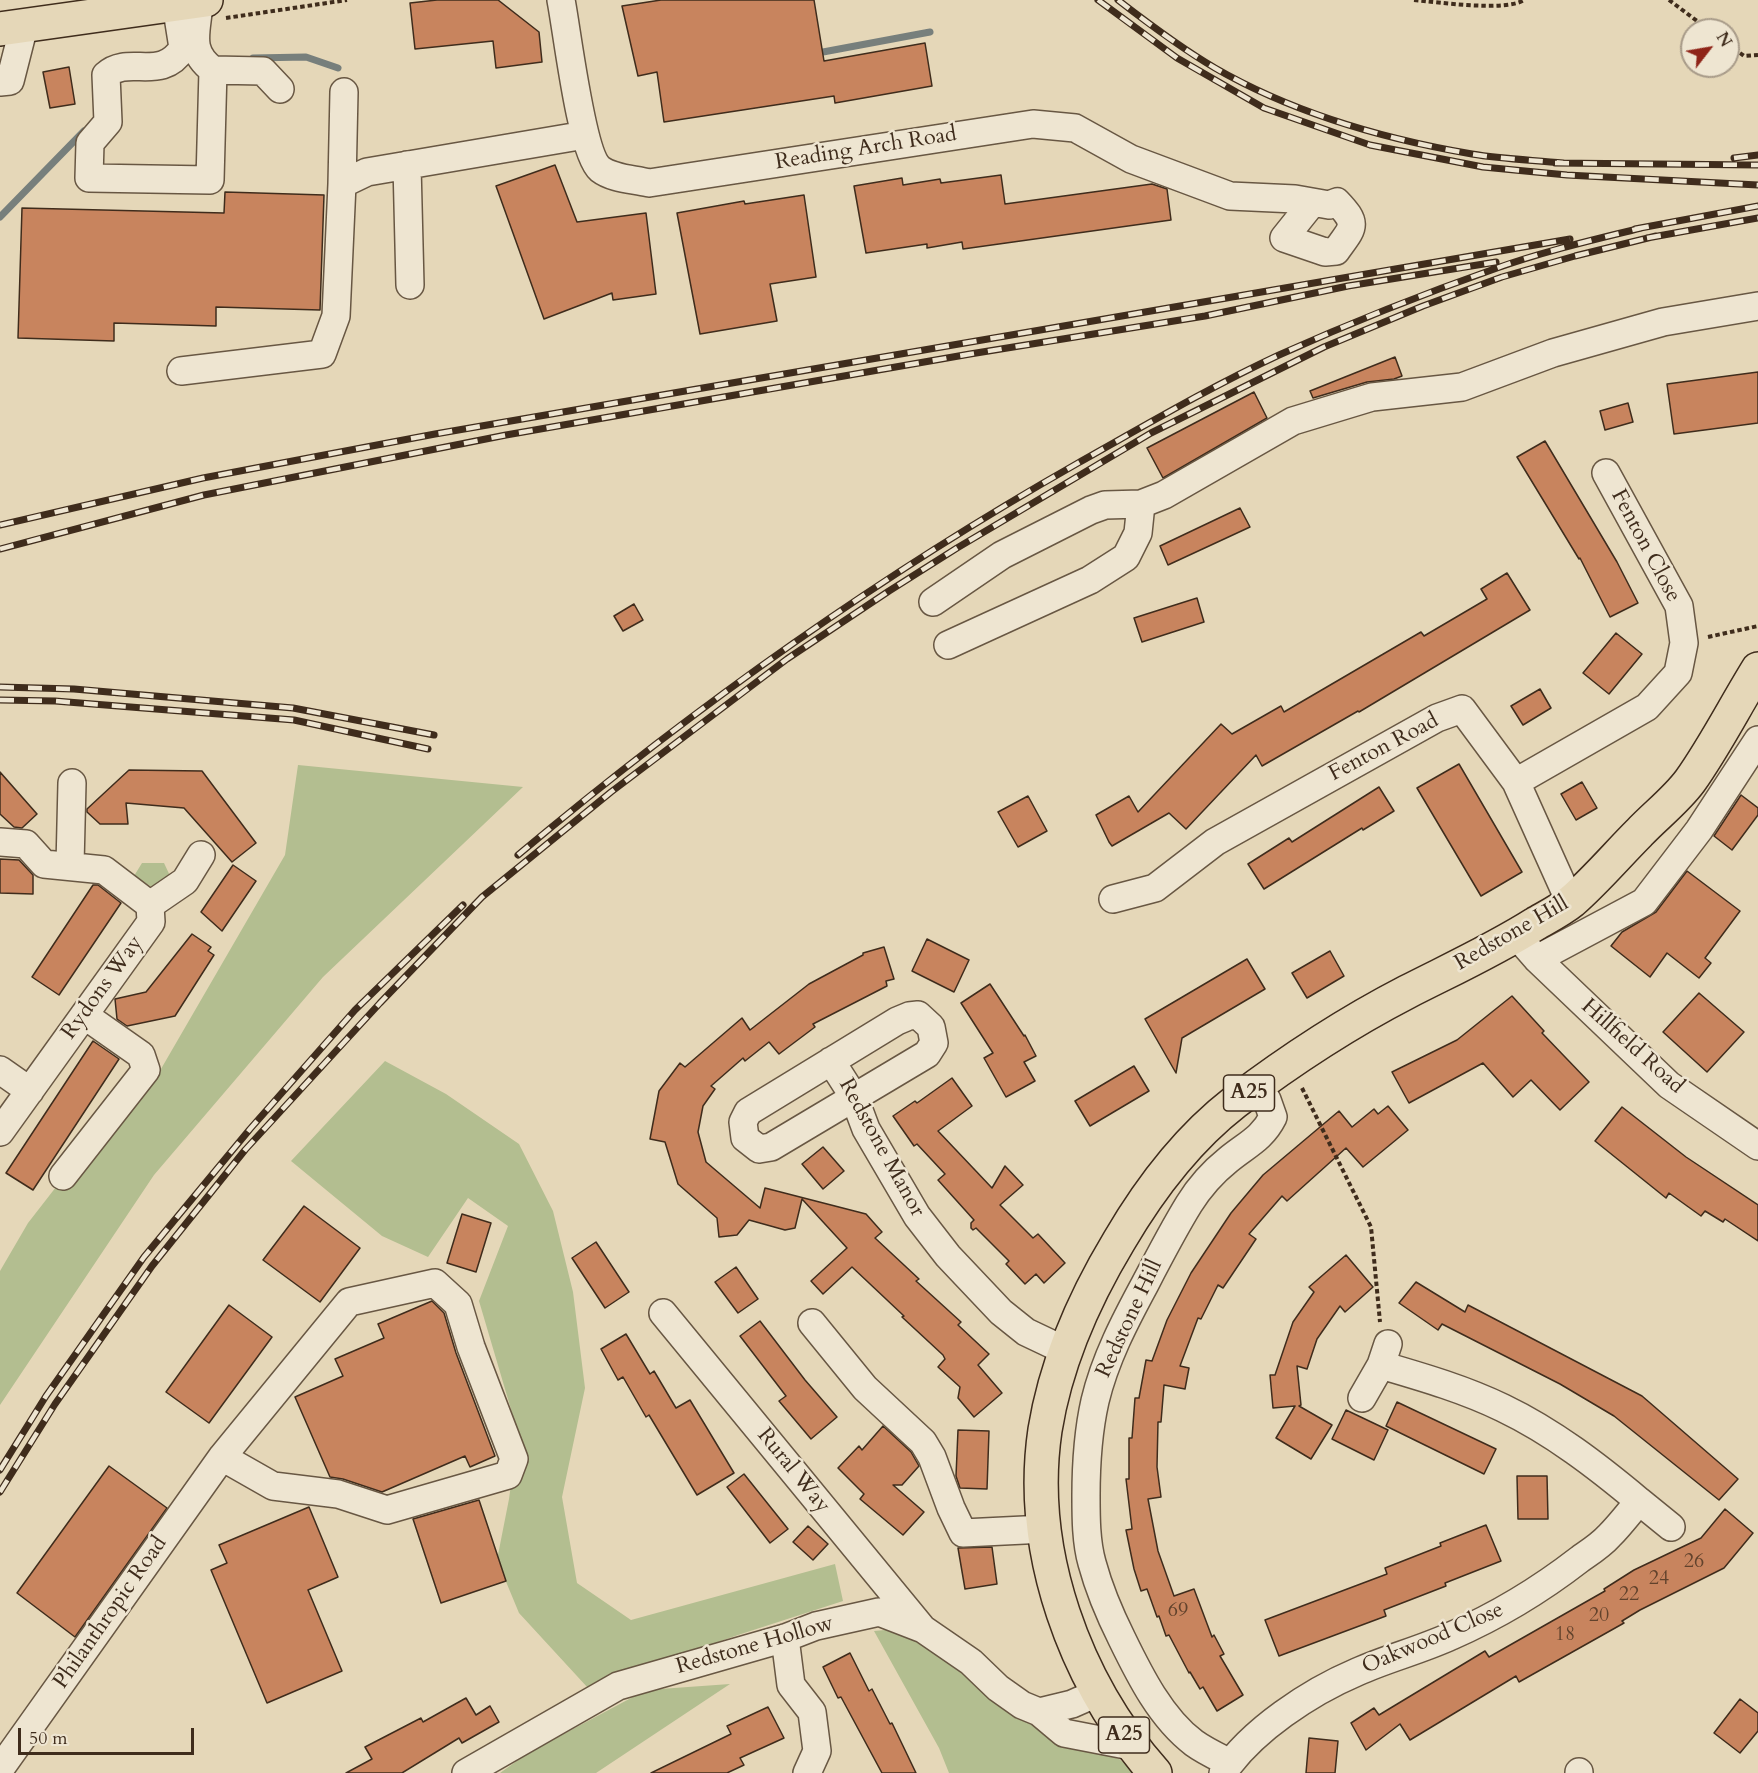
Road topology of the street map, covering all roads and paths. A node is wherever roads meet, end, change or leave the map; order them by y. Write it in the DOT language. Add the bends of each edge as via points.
graph roads {
  1 [pos="347,0"];
  2 [pos="561,0"];
  3 [pos="1414,0"];
  4 [pos="1524,0"];
  5 [pos="1669,0"];
  6 [pos="193,2"];
  7 [pos="108,7"];
  8 [pos="237,16"];
  9 [pos="1693,18"];
  10 [pos="12,28"];
  11 [pos="1740,53"];
  12 [pos="1758,55"];
  13 [pos="213,70"];
  14 [pos="0,82"];
  15 [pos="280,88"];
  16 [pos="344,92"];
  17 [pos="585,135"];
  18 [pos="407,165"];
  19 [pos="342,184"];
  20 [pos="1303,201"];
  21 [pos="410,285"];
  22 [pos="1758,306"];
  23 [pos="181,371"];
  24 [pos="1606,473"];
  25 [pos="1141,504"];
  26 [pos="933,602"];
  27 [pos="1758,626"];
  28 [pos="1684,643"];
  29 [pos="948,645"];
  30 [pos="1758,669"];
  31 [pos="1758,740"];
  32 [pos="1516,782"];
  33 [pos="72,783"];
  34 [pos="0,842"];
  35 [pos="201,855"];
  36 [pos="70,866"];
  37 [pos="1113,899"];
  38 [pos="1570,902"];
  39 [pos="150,905"];
  40 [pos="1527,947"];
  41 [pos="84,1015"];
  42 [pos="831,1061"];
  43 [pos="1290,1063"];
  44 [pos="0,1070"];
  45 [pos="1258,1086"];
  46 [pos="30,1091"];
  47 [pos="854,1097"];
  48 [pos="0,1132"];
  49 [pos="1758,1146"];
  50 [pos="63,1176"];
  51 [pos="663,1313"];
  52 [pos="812,1323"];
  53 [pos="1066,1351"];
  54 [pos="1385,1355"];
  55 [pos="1362,1398"];
  56 [pos="222,1456"];
  57 [pos="1639,1501"];
  58 [pos="1671,1527"];
  59 [pos="1045,1529"];
  60 [pos="923,1629"];
  61 [pos="784,1638"];
  62 [pos="1097,1693"];
  63 [pos="1039,1712"];
  64 [pos="1131,1746"];
  65 [pos="1226,1768"];
  66 [pos="0,1769"];
  67 [pos="466,1773"];
  68 [pos="807,1773"];
  69 [pos="1155,1773"];
  1 -- 8 [label="path"];
  2 -- 17 [label="street, Reading Arch Road"];
  3 -- 4 [label="path" via="1488,5"];
  5 -- 9 [label="path"];
  6 -- 7 [label="main road"];
  6 -- 13 [label="street" via="195,48"];
  6 -- 13 [label="street" via="178,56 168,64 113,68 106,75 108,122 90,143 89,178 210,180"];
  7 -- 10 [label="main road"];
  10 -- 14 [label="street" via="10,81"];
  11 -- 12 [label="path"];
  13 -- 15 [label="street" via="263,71"];
  16 -- 19 [label="street"];
  17 -- 18 [label="street"];
  17 -- 20 [label="street, Reading Arch Road" via="599,168 648,183 1033,124 1075,128 1131,159 1230,196"];
  18 -- 19 [label="street" via="367,172"];
  18 -- 21 [label="street"];
  19 -- 23 [label="street" via="336,316 322,354"];
  22 -- 25 [label="street" via="1663,322 1553,353 1462,387 1372,397 1293,421 1164,495"];
  24 -- 28 [label="street, Fenton Close" via="1679,606"];
  25 -- 26 [label="street" via="1105,505 1091,510 1002,555"];
  25 -- 29 [label="street" via="1138,533 1126,557 1090,580"];
  27 -- 28 [label="path"];
  28 -- 32 [label="street, Fenton Close" via="1678,673 1647,707"];
  30 -- 38 [label="main road, Redstone Hill / A25" via="1688,783"];
  31 -- 40 [label="street" via="1699,830 1644,902"];
  32 -- 37 [label="street, Fenton Road" via="1462,709 1437,718 1215,842 1155,888"];
  32 -- 38 [label="street, Fenton Road"];
  33 -- 36 [label="street"];
  34 -- 36 [label="street" via="26,844 44,864"];
  35 -- 39 [label="street" via="186,881"];
  36 -- 39 [label="street" via="104,870"];
  38 -- 40 [label="main road, Redstone Hill / A25"];
  39 -- 41 [label="street, Rydons Way" via="151,922"];
  40 -- 43 [label="main road, Redstone Hill / A25" via="1390,1001"];
  40 -- 49 [label="street, Hillfield Road" via="1669,1086"];
  41 -- 46 [label="street, Rydons Way"];
  41 -- 50 [label="street" via="141,1055 147,1070"];
  42 -- 47 [label="street, Redstone Manor"];
  42 -- 47 [label="street" via="909,1016 918,1015 931,1027 934,1043 927,1054"];
  42 -- 47 [label="street" via="748,1112 743,1122 745,1138 759,1149 771,1147"];
  43 -- 45 [label="main road, Redstone Hill / A25"];
  43 -- 54 [label="path" via="1371,1227"];
  44 -- 46 [label="street"];
  45 -- 53 [label="main road, Redstone Hill / A25" via="1194,1138 1165,1171 1091,1288"];
  45 -- 65 [label="street, Redstone Hill" via="1273,1117 1267,1129 1227,1160 1191,1202 1142,1287 1106,1363 1095,1400 1086,1475 1091,1562 1110,1614 1162,1710"];
  46 -- 48 [label="street, Rydons Way"];
  47 -- 53 [label="street, Redstone Manor" via="866,1129 917,1216 948,1256 1001,1312 1026,1332"];
  51 -- 60 [label="street, Rural Way"];
  52 -- 59 [label="street" via="865,1388 923,1442 963,1533"];
  53 -- 59 [label="main road, Redstone Hill / A25" via="1045,1430"];
  54 -- 55 [label="street"];
  54 -- 57 [label="street" via="1504,1408 1562,1442"];
  56 -- 56 [label="street, Philanthropic Road" via="349,1302 435,1283 458,1304 513,1459 508,1475 387,1510 338,1494 273,1486"];
  56 -- 66 [label="street, Philanthropic Road"];
  57 -- 58 [label="street"];
  57 -- 65 [label="street, Oakwood Close" via="1608,1538 1524,1598 1449,1637 1357,1671 1320,1690 1267,1728"];
  59 -- 62 [label="main road, Redstone Hill / A25" via="1060,1605"];
  60 -- 61 [label="street, Redstone Hollow" via="879,1612 816,1626"];
  60 -- 63 [label="street, Redstone Hollow" via="971,1662 998,1688"];
  61 -- 67 [label="street, Redstone Hollow" via="618,1686"];
  61 -- 68 [label="street" via="790,1685 812,1712 817,1751"];
  62 -- 63 [label="street"];
  62 -- 64 [label="main road, A25"];
  63 -- 64 [label="street, Redstone Hollow" via="1064,1733"];
  64 -- 69 [label="main road, A25"];
}
